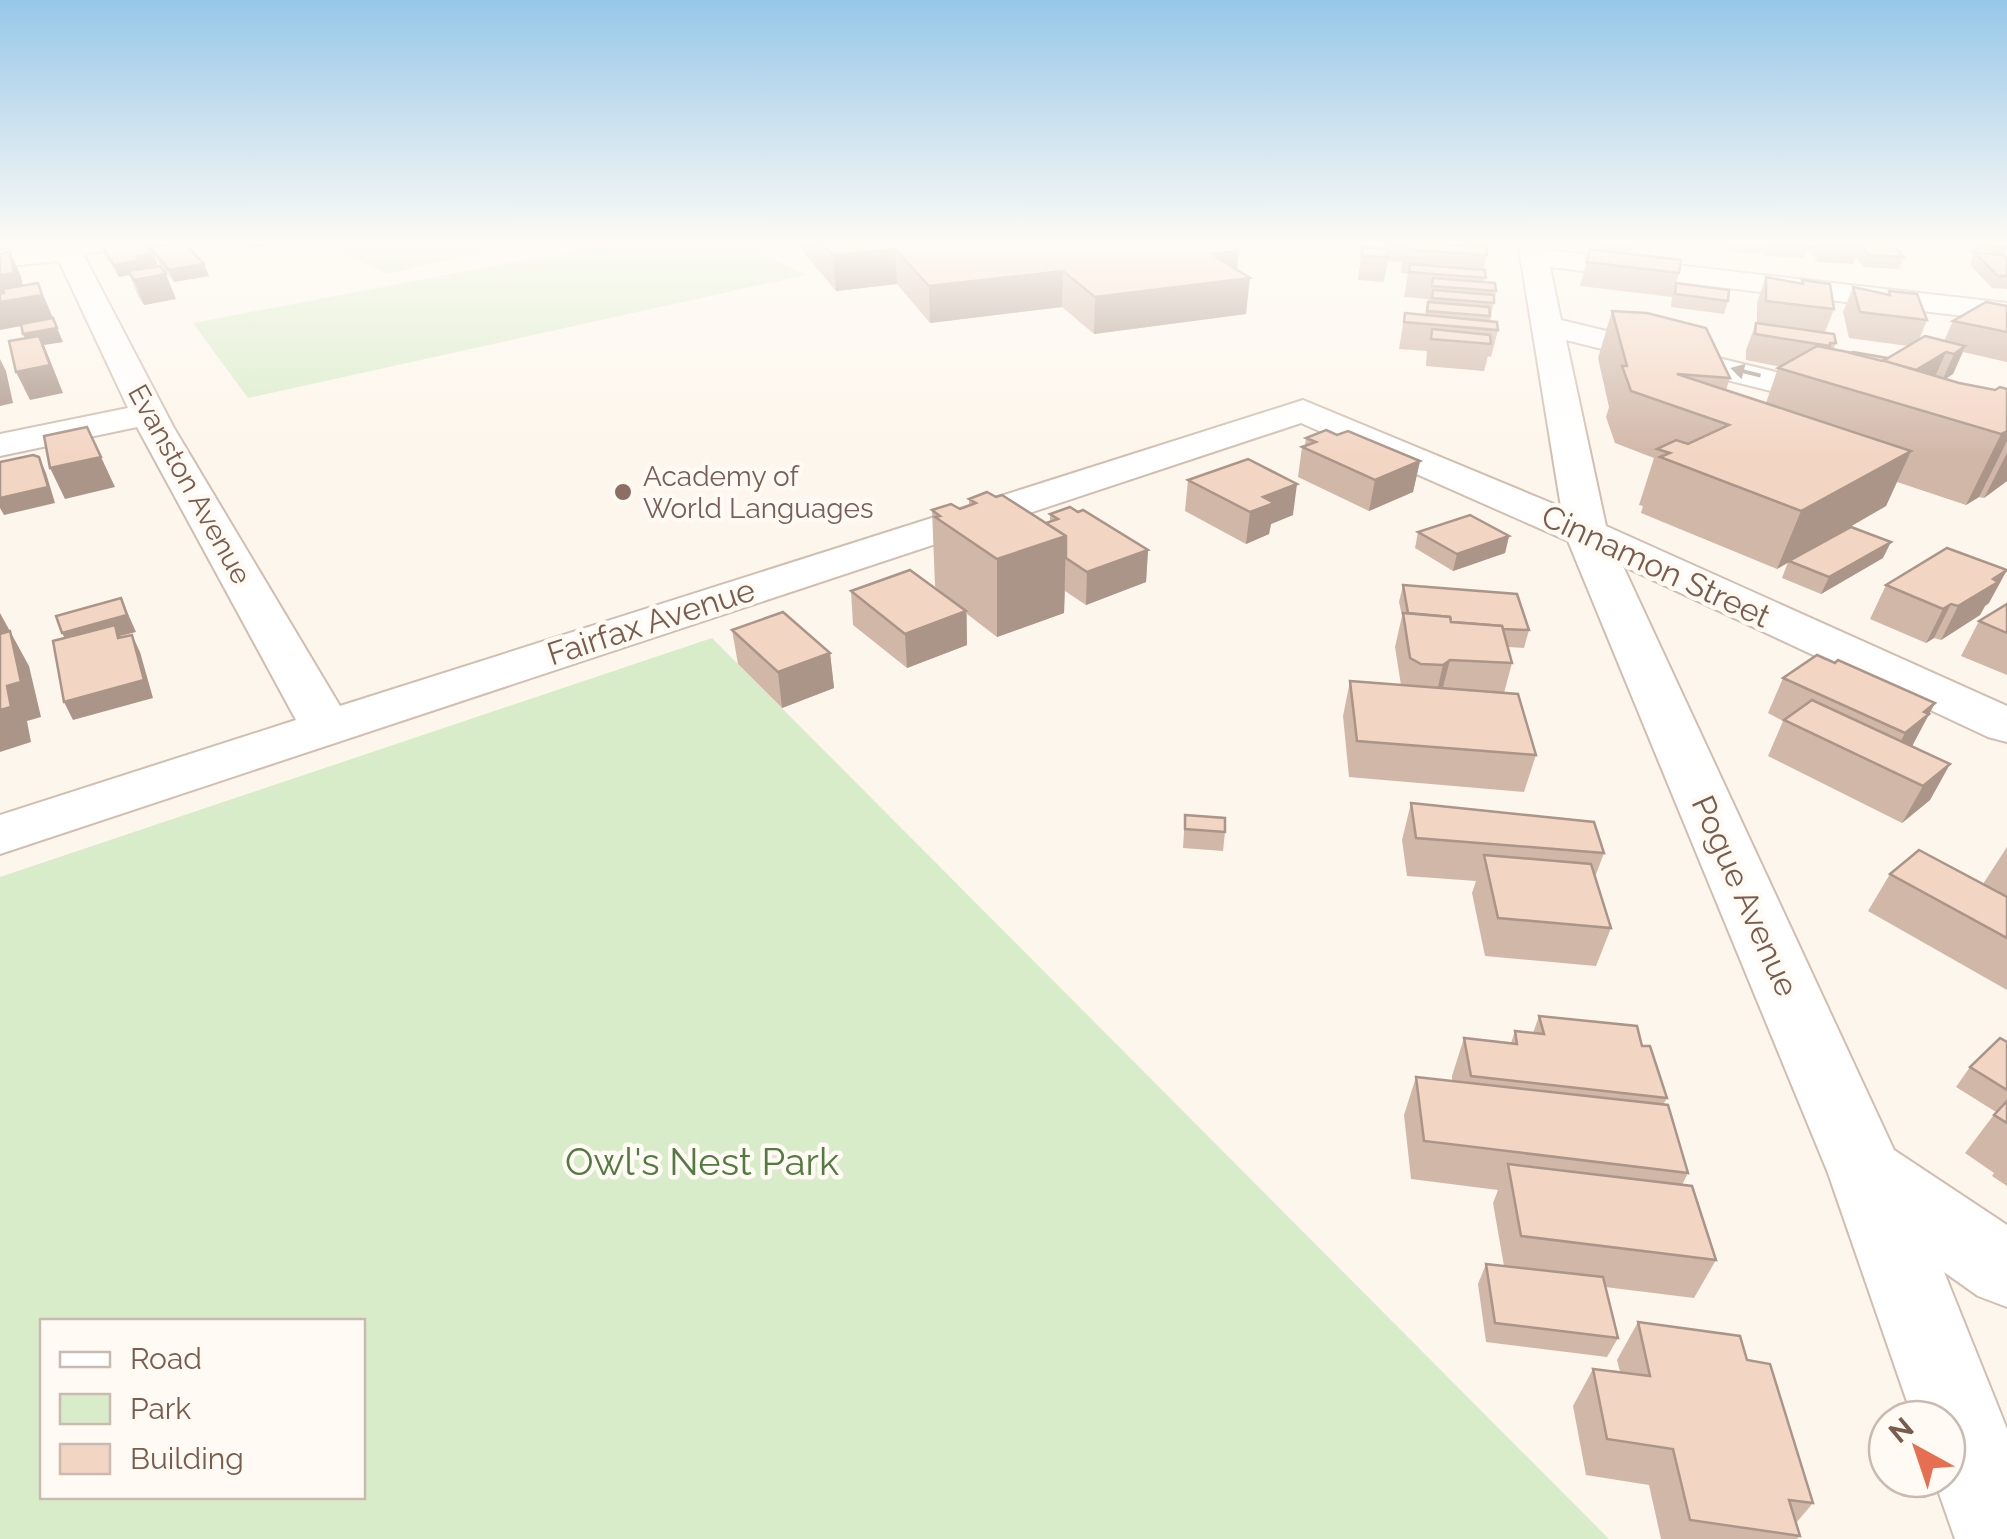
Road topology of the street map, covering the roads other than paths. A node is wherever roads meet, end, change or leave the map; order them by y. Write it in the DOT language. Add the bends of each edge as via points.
graph roads {
  1 [pos="99,314"];
  2 [pos="1544,314"];
  3 [pos="1546,327"];
  4 [pos="1303,411"];
  5 [pos="1886,411"];
  6 [pos="149,414"];
  7 [pos="0,445"];
  8 [pos="1586,533"];
  9 [pos="2007,726"];
  10 [pos="327,729"];
  11 [pos="0,834"];
  12 [pos="1866,1173"];
  13 [pos="2007,1270"];
  14 [pos="2003,1539"];
  1 -- 6 [label="street, Evanston Avenue"];
  2 -- 3 [label="street, Pogue Avenue"];
  5 -- 3 [label="street, one-way"];
  3 -- 8 [label="street, Pogue Avenue"];
  4 -- 8 [label="street, Cinnamon Street"];
  4 -- 10 [label="street, Fairfax Avenue"];
  6 -- 7 [label="street"];
  6 -- 10 [label="street, Evanston Avenue"];
  8 -- 9 [label="street, Cinnamon Street"];
  8 -- 12 [label="street, Pogue Avenue"];
  10 -- 11 [label="street, Fairfax Avenue"];
  12 -- 13 [label="street"];
  12 -- 14 [label="street, Pogue Avenue"];
}
